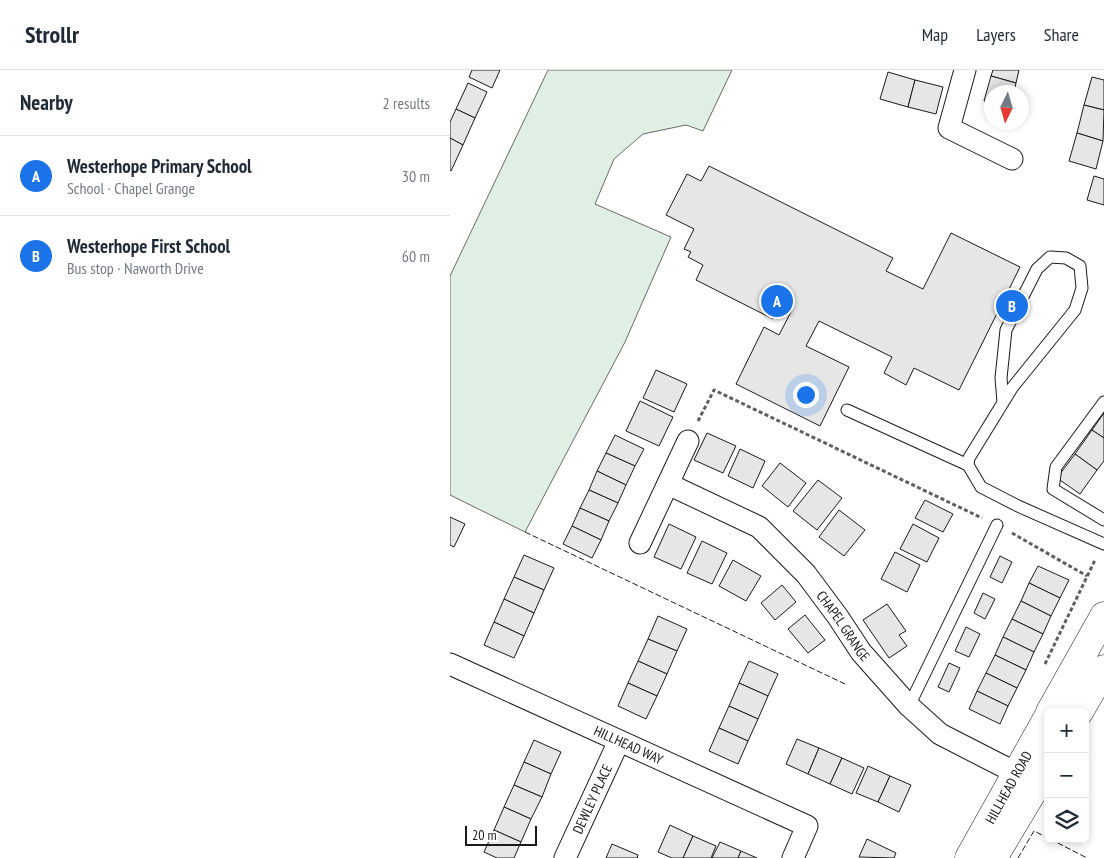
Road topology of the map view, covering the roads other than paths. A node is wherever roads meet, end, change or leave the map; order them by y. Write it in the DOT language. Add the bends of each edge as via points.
graph roads {
  1 [pos="965,70"];
  2 [pos="1012,158"];
  3 [pos="1003,402"];
  4 [pos="1104,402"];
  5 [pos="847,410"];
  6 [pos="688,441"];
  7 [pos="968,464"];
  8 [pos="668,484"];
  9 [pos="1104,520"];
  10 [pos="997,525"];
  11 [pos="640,543"];
  12 [pos="1104,544"];
  13 [pos="1104,616"];
  14 [pos="450,664"];
  15 [pos="1104,669"];
  16 [pos="909,706"];
  17 [pos="1052,708"];
  18 [pos="1082,708"];
  19 [pos="1044,724"];
  20 [pos="619,741"];
  21 [pos="1044,768"];
  22 [pos="1016,773"];
  23 [pos="1044,773"];
  24 [pos="1026,803"];
  25 [pos="565,858"];
  26 [pos="793,858"];
  27 [pos="969,858"];
  28 [pos="992,858"];
  1 -- 2 [label="street" via="949,128"];
  3 -- 3 [label="lane" via="1001,378 1006,330 1037,269 1050,257 1066,258 1080,266 1082,288 1075,310"];
  3 -- 7 [label="lane"];
  4 -- 9 [label="lane" via="1056,467 1053,489"];
  5 -- 7 [label="lane"];
  6 -- 8 [label="street"];
  7 -- 12 [label="lane" via="981,487"];
  8 -- 11 [label="street"];
  8 -- 16 [label="street, CHAPEL GRANGE" via="759,527 806,574 861,652"];
  10 -- 16 [label="lane"];
  13 -- 17 [label="street"];
  14 -- 20 [label="street, HILLHEAD WAY"];
  15 -- 18 [label="street"];
  16 -- 22 [label="street, CHAPEL GRANGE" via="940,734"];
  19 -- 22 [label="street, HILLHEAD ROAD"];
  20 -- 25 [label="street, DEWLEY PLACE"];
  20 -- 26 [label="street, HILLHEAD WAY" via="807,826"];
  21 -- 22 [label="street" via="1028,774"];
  22 -- 24 [label="street" via="1024,786"];
  22 -- 27 [label="street, HILLHEAD ROAD"];
  23 -- 24 [label="street"];
  24 -- 28 [label="street"];
}
